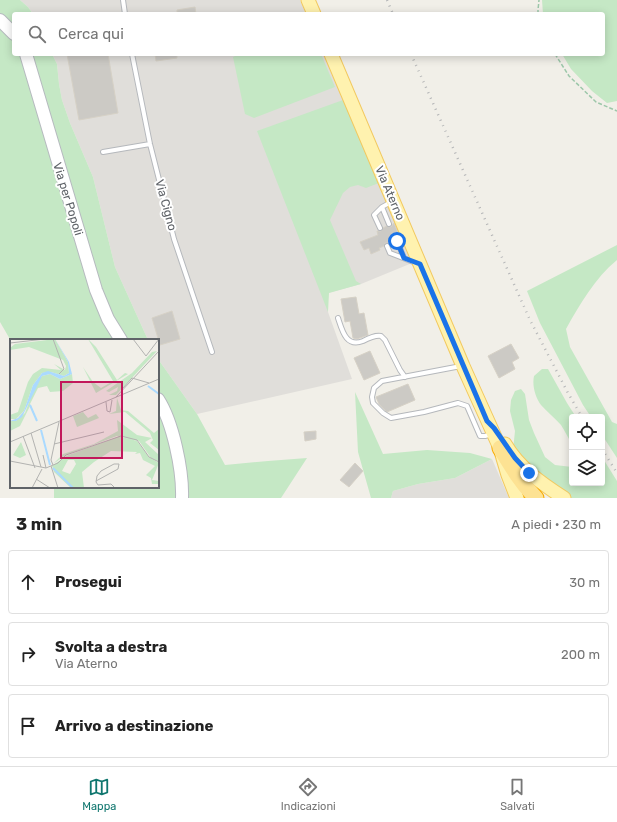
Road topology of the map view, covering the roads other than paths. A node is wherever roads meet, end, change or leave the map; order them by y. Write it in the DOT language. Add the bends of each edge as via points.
graph roads {
  1 [pos="123,0"];
  2 [pos="308,0"];
  3 [pos="125,12"];
  4 [pos="313,12"];
  5 [pos="0,20"];
  6 [pos="12,32"];
  7 [pos="27,56"];
  8 [pos="132,56"];
  9 [pos="332,56"];
  10 [pos="150,144"];
  11 [pos="103,152"];
  12 [pos="388,204"];
  13 [pos="389,224"];
  14 [pos="380,228"];
  15 [pos="397,241"];
  16 [pos="387,246"];
  17 [pos="404,258"];
  18 [pos="420,264"];
  19 [pos="338,318"];
  20 [pos="120,339"];
  21 [pos="212,352"];
  22 [pos="463,366"];
  23 [pos="405,377"];
  24 [pos="159,401"];
  25 [pos="487,421"];
  26 [pos="492,434"];
  27 [pos="500,448"];
  28 [pos="182,498"];
  29 [pos="517,498"];
  30 [pos="536,498"];
  31 [pos="564,498"];
  1 -- 3 [label="lane"];
  2 -- 4 [label="main road"];
  5 -- 6 [label="main road"];
  7 -- 20 [label="main road, Via per Popoli" via="96,290 108,319"];
  8 -- 10 [label="lane, Via Cigno"];
  9 -- 12 [label="main road, Via Aterno"];
  10 -- 11 [label="lane"];
  10 -- 21 [label="lane, Via Cigno" via="174,238"];
  12 -- 13 [label="lane"];
  12 -- 14 [label="lane" via="374,215"];
  12 -- 18 [label="main road, Via Aterno"];
  15 -- 17 [label="lane"];
  16 -- 17 [label="lane" via="390,253"];
  17 -- 18 [label="lane"];
  18 -- 22 [label="main road, Via Aterno"];
  19 -- 23 [label="lane" via="346,338 351,342 357,343 381,336"];
  22 -- 23 [label="lane"];
  22 -- 25 [label="main road, Via Aterno"];
  23 -- 26 [label="lane" via="382,381 374,388 373,404 390,418 458,403 466,406 480,436"];
  24 -- 28 [label="main road" via="170,424 178,460"];
  25 -- 26 [label="main road, Via Aterno"];
  25 -- 31 [label="main road, Via Aterno" via="529,473"];
  26 -- 27 [label="main road, Via Aterno"];
  27 -- 29 [label="main road, Via Aterno"];
  27 -- 30 [label="highway" via="516,474"];
}
